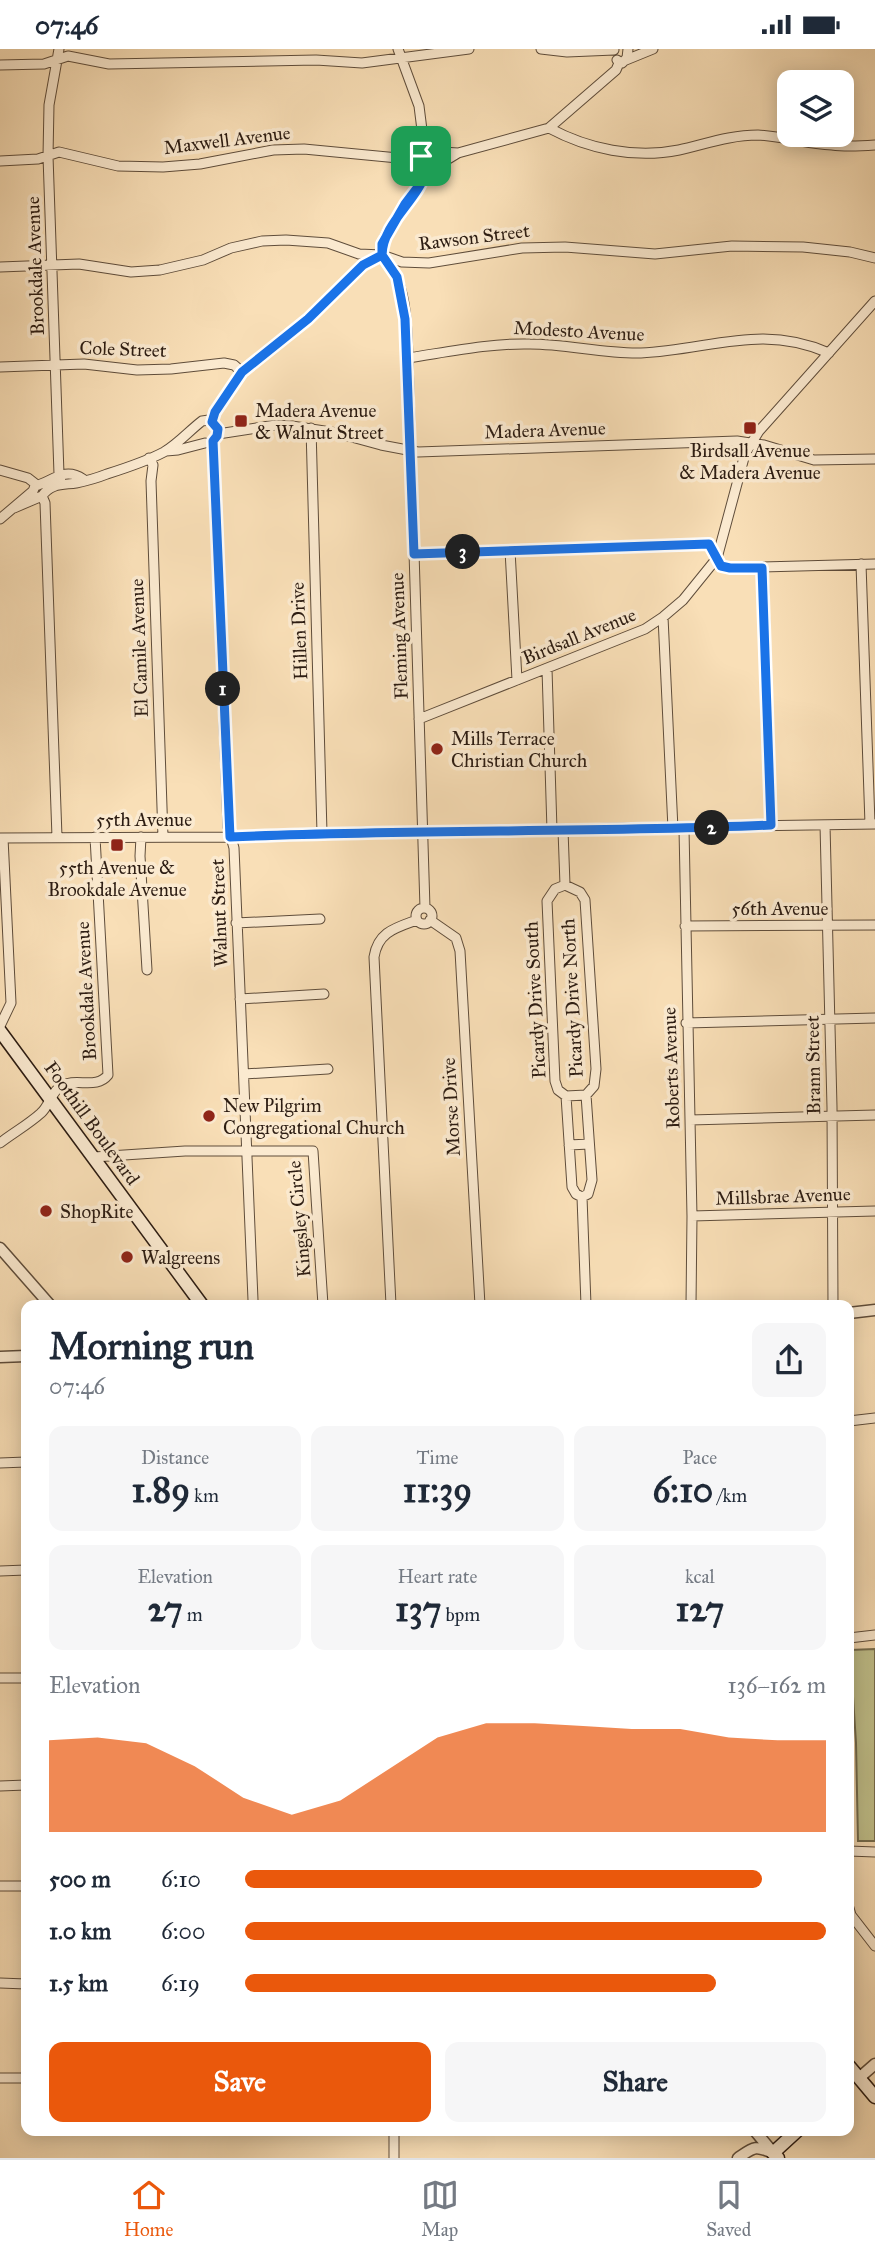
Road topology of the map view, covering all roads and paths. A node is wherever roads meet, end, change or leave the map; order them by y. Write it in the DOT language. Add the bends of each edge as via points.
graph roads {
  1 [pos="58,49"];
  2 [pos="398,49"];
  3 [pos="469,49"];
  4 [pos="541,49"];
  5 [pos="614,49"];
  6 [pos="628,49"];
  7 [pos="653,49"];
  8 [pos="401,59"];
  9 [pos="56,60"];
  10 [pos="622,61"];
  11 [pos="0,65"];
  12 [pos="549,128"];
  13 [pos="875,145"];
  14 [pos="458,153"];
  15 [pos="48,156"];
  16 [pos="424,156"];
  17 [pos="0,161"];
  18 [pos="430,169"];
  19 [pos="382,255"];
  20 [pos="875,258"];
  21 [pos="52,265"];
  22 [pos="0,267"];
  23 [pos="875,301"];
  24 [pos="829,353"];
  25 [pos="408,358"];
  26 [pos="55,365"];
  27 [pos="0,367"];
  28 [pos="242,372"];
  29 [pos="212,422"];
  30 [pos="196,428"];
  31 [pos="311,428"];
  32 [pos="212,439"];
  33 [pos="751,443"];
  34 [pos="166,450"];
  35 [pos="410,450"];
  36 [pos="149,459"];
  37 [pos="875,459"];
  38 [pos="0,470"];
  39 [pos="60,478"];
  40 [pos="38,490"];
  41 [pos="0,519"];
  42 [pos="510,550"];
  43 [pos="414,554"];
  44 [pos="716,558"];
  45 [pos="861,564"];
  46 [pos="875,564"];
  47 [pos="762,568"];
  48 [pos="663,617"];
  49 [pos="547,669"];
  50 [pos="517,680"];
  51 [pos="419,719"];
  52 [pos="825,824"];
  53 [pos="872,824"];
  54 [pos="771,825"];
  55 [pos="673,829"];
  56 [pos="684,829"];
  57 [pos="552,830"];
  58 [pos="563,830"];
  59 [pos="422,831"];
  60 [pos="322,833"];
  61 [pos="57,837"];
  62 [pos="94,837"];
  63 [pos="141,837"];
  64 [pos="163,837"];
  65 [pos="230,837"];
  66 [pos="2,838"];
  67 [pos="565,885"];
  68 [pos="425,908"];
  69 [pos="320,919"];
  70 [pos="417,920"];
  71 [pos="430,920"];
  72 [pos="236,923"];
  73 [pos="875,925"];
  74 [pos="685,926"];
  75 [pos="827,926"];
  76 [pos="147,970"];
  77 [pos="324,994"];
  78 [pos="240,999"];
  79 [pos="875,1018"];
  80 [pos="830,1019"];
  81 [pos="687,1023"];
  82 [pos="0,1026"];
  83 [pos="0,1031"];
  84 [pos="328,1069"];
  85 [pos="244,1074"];
  86 [pos="586,1095"];
  87 [pos="566,1096"];
  88 [pos="52,1100"];
  89 [pos="875,1115"];
  90 [pos="832,1117"];
  91 [pos="690,1120"];
  92 [pos="0,1143"];
  93 [pos="589,1144"];
  94 [pos="569,1145"];
  95 [pos="246,1150"];
  96 [pos="94,1157"];
  97 [pos="582,1197"];
  98 [pos="875,1211"];
  99 [pos="832,1212"];
  100 [pos="692,1216"];
  101 [pos="0,1248"];
  102 [pos="46,1300"];
  103 [pos="197,1300"];
  104 [pos="253,1300"];
  105 [pos="323,1300"];
  106 [pos="391,1300"];
  107 [pos="480,1300"];
  108 [pos="586,1300"];
  109 [pos="691,1300"];
  110 [pos="833,1300"];
  111 [pos="875,1310"];
  112 [pos="854,1312"];
  113 [pos="21,1356"];
  114 [pos="0,1357"];
  115 [pos="875,1418"];
  116 [pos="854,1420"];
  117 [pos="21,1462"];
  118 [pos="0,1463"];
  119 [pos="21,1570"];
  120 [pos="0,1571"];
  121 [pos="875,1636"];
  122 [pos="854,1638"];
  123 [pos="0,1678"];
  124 [pos="21,1678"];
  125 [pos="21,1785"];
  126 [pos="0,1786"];
  127 [pos="854,1851"];
  128 [pos="875,1852"];
  129 [pos="0,1886"];
  130 [pos="21,1886"];
  131 [pos="854,1917"];
  132 [pos="875,1946"];
  133 [pos="0,1983"];
  134 [pos="21,1984"];
  135 [pos="875,2064"];
  136 [pos="0,2078"];
  137 [pos="21,2078"];
  138 [pos="854,2082"];
  139 [pos="875,2097"];
  140 [pos="394,2136"];
  141 [pos="759,2136"];
  142 [pos="793,2136"];
  143 [pos="775,2156"];
  144 [pos="394,2158"];
  145 [pos="738,2158"];
  1 -- 9 [label="street, Brookdale Avenue"];
  2 -- 8 [label="street"];
  3 -- 8 [label="street"];
  4 -- 5 [label="street"];
  5 -- 10 [label="street" via="615,59"];
  6 -- 10 [label="street"];
  7 -- 10 [label="street"];
  8 -- 9 [label="street" via="109,64 68,56"];
  8 -- 16 [label="street" via="419,106"];
  9 -- 11 [label="street"];
  9 -- 15 [label="street, Brookdale Avenue"];
  10 -- 12 [label="street"];
  12 -- 13 [label="street" via="584,143 628,152 676,150 755,135 830,145"];
  12 -- 14 [label="street"];
  14 -- 16 [label="street, Maxwell Avenue"];
  14 -- 18 [label="street"];
  15 -- 16 [label="street, Maxwell Avenue" via="60,152 118,166 163,167 273,150"];
  15 -- 17 [label="street, Maxwell Avenue"];
  15 -- 21 [label="street, Brookdale Avenue"];
  16 -- 18 [label="street" via="421,168"];
  16 -- 18 [label="street" via="436,161"];
  18 -- 19 [label="street" via="382,244"];
  19 -- 20 [label="street, Rawson Street" via="402,262 429,263 522,248 655,254 770,246"];
  19 -- 21 [label="street, Rawson Street" via="359,254 328,243 286,240 231,248 203,260 160,269 131,272"];
  19 -- 25 [label="street, Fleming Avenue" via="397,277"];
  19 -- 28 [label="street" via="363,265 308,319"];
  21 -- 22 [label="street, Rawson Street"];
  21 -- 26 [label="street, Brookdale Avenue"];
  23 -- 24 [label="street, Birdsall Avenue"];
  24 -- 25 [label="street, Modesto Avenue" via="796,342 754,338 660,352 529,344"];
  24 -- 33 [label="street, Birdsall Avenue"];
  25 -- 35 [label="street, Fleming Avenue"];
  26 -- 27 [label="street, Cole Street"];
  26 -- 28 [label="street, Cole Street" via="137,370 224,363"];
  26 -- 39 [label="street, Brookdale Avenue"];
  28 -- 29 [label="street"];
  29 -- 30 [label="street" via="202,421"];
  29 -- 32 [label="street" via="218,429"];
  30 -- 32 [label="street" via="196,436"];
  30 -- 34 [label="street"];
  31 -- 32 [label="street, Madera Avenue" via="276,425"];
  31 -- 35 [label="street, Madera Avenue"];
  31 -- 60 [label="street, Hillen Drive"];
  32 -- 34 [label="street, Madera Avenue"];
  32 -- 65 [label="street, Walnut Street"];
  33 -- 35 [label="street, Madera Avenue"];
  33 -- 37 [label="street, Madera Avenue" via="814,460"];
  33 -- 44 [label="street, Birdsall Avenue"];
  34 -- 36 [label="street"];
  35 -- 43 [label="street, Fleming Avenue"];
  36 -- 39 [label="street" via="77,483"];
  36 -- 64 [label="street, El Camile Avenue" via="153,465"];
  38 -- 40 [label="street" via="28,478"];
  39 -- 40 [label="street"];
  40 -- 41 [label="street"];
  40 -- 61 [label="street" via="45,503"];
  42 -- 43 [label="street"];
  42 -- 44 [label="street" via="709,544"];
  42 -- 50 [label="street"];
  43 -- 51 [label="street, Fleming Avenue"];
  44 -- 47 [label="street" via="721,566 730,568"];
  44 -- 48 [label="street, Birdsall Avenue" via="695,588"];
  45 -- 46 [label="street"];
  45 -- 47 [label="street"];
  45 -- 53 [label="street"];
  47 -- 54 [label="street"];
  48 -- 49 [label="street, Birdsall Avenue" via="645,629"];
  48 -- 55 [label="street"];
  49 -- 50 [label="street, Birdsall Avenue"];
  49 -- 57 [label="street"];
  50 -- 51 [label="street, Birdsall Avenue"];
  51 -- 59 [label="street, Fleming Avenue"];
  52 -- 53 [label="street, 55th Avenue"];
  52 -- 54 [label="street, 55th Avenue"];
  52 -- 75 [label="street, Brann Street"];
  54 -- 56 [label="street, 55th Avenue"];
  55 -- 56 [label="street, 55th Avenue"];
  55 -- 58 [label="street, 55th Avenue"];
  56 -- 74 [label="street, Roberts Avenue"];
  57 -- 58 [label="street, 55th Avenue"];
  57 -- 59 [label="street, 55th Avenue"];
  58 -- 67 [label="street"];
  59 -- 60 [label="street, 55th Avenue"];
  59 -- 68 [label="street, Fleming Avenue"];
  60 -- 65 [label="street, 55th Avenue"];
  61 -- 62 [label="street, 55th Avenue"];
  61 -- 66 [label="street, 55th Avenue"];
  62 -- 63 [label="street, 55th Avenue"];
  62 -- 88 [label="street, Brookdale Avenue" via="108,1075 97,1083 60,1086"];
  63 -- 64 [label="street, 55th Avenue"];
  63 -- 76 [label="street"];
  64 -- 65 [label="street, 55th Avenue"];
  65 -- 72 [label="street, Walnut Street"];
  66 -- 82 [label="street" via="11,1003"];
  67 -- 86 [label="street, Picardy Drive North" via="585,900 596,1069 594,1086"];
  67 -- 87 [label="street, Picardy Drive South" via="555,889 547,901 555,1081"];
  68 -- 70 [label="street" via="416,912"];
  68 -- 71 [label="street" via="432,913"];
  69 -- 72 [label="street"];
  70 -- 71 [label="street" via="424,924"];
  70 -- 106 [label="street" via="381,937 374,957"];
  71 -- 107 [label="street, Morse Drive" via="456,938 460,951"];
  72 -- 78 [label="street, Walnut Street"];
  73 -- 75 [label="street, 56th Avenue"];
  74 -- 75 [label="street, 56th Avenue"];
  74 -- 81 [label="street, Roberts Avenue"];
  75 -- 80 [label="street, Brann Street"];
  77 -- 78 [label="street"];
  78 -- 85 [label="street, Walnut Street"];
  79 -- 80 [label="street"];
  80 -- 81 [label="street"];
  80 -- 90 [label="street, Brann Street"];
  81 -- 91 [label="street, Roberts Avenue"];
  83 -- 88 [label="main road, Foothill Boulevard"];
  84 -- 85 [label="street"];
  85 -- 95 [label="street, Walnut Street"];
  86 -- 87 [label="street"];
  86 -- 93 [label="street, Picardy Drive North"];
  87 -- 94 [label="street, Picardy Drive South"];
  88 -- 92 [label="street"];
  88 -- 96 [label="main road, Foothill Boulevard"];
  89 -- 90 [label="street"];
  90 -- 91 [label="street"];
  90 -- 99 [label="street, Brann Street"];
  91 -- 100 [label="street, Roberts Avenue"];
  93 -- 94 [label="street"];
  93 -- 97 [label="street, Picardy Drive North" via="591,1188"];
  94 -- 97 [label="street, Picardy Drive South" via="572,1187"];
  95 -- 96 [label="street"];
  95 -- 104 [label="street, Walnut Street"];
  95 -- 105 [label="street, Kingsley Circle" via="313,1151"];
  96 -- 103 [label="main road, Foothill Boulevard"];
  97 -- 108 [label="street"];
  98 -- 99 [label="street, Millsbrae Avenue"];
  99 -- 100 [label="street, Millsbrae Avenue"];
  99 -- 110 [label="street, Brann Street"];
  100 -- 109 [label="street, Roberts Avenue"];
  101 -- 102 [label="street"];
  111 -- 112 [label="street"];
  113 -- 114 [label="street"];
  115 -- 116 [label="street"];
  117 -- 118 [label="street"];
  119 -- 120 [label="street"];
  121 -- 122 [label="street"];
  123 -- 124 [label="street"];
  125 -- 126 [label="street"];
  127 -- 128 [label="street"];
  129 -- 130 [label="street"];
  131 -- 132 [label="street"];
  133 -- 134 [label="street"];
  135 -- 138 [label="street"];
  136 -- 137 [label="street"];
  138 -- 139 [label="main road"];
  140 -- 144 [label="street"];
  141 -- 143 [label="street"];
  142 -- 143 [label="main road"];
  143 -- 145 [label="street" via="752,2148"];
}
